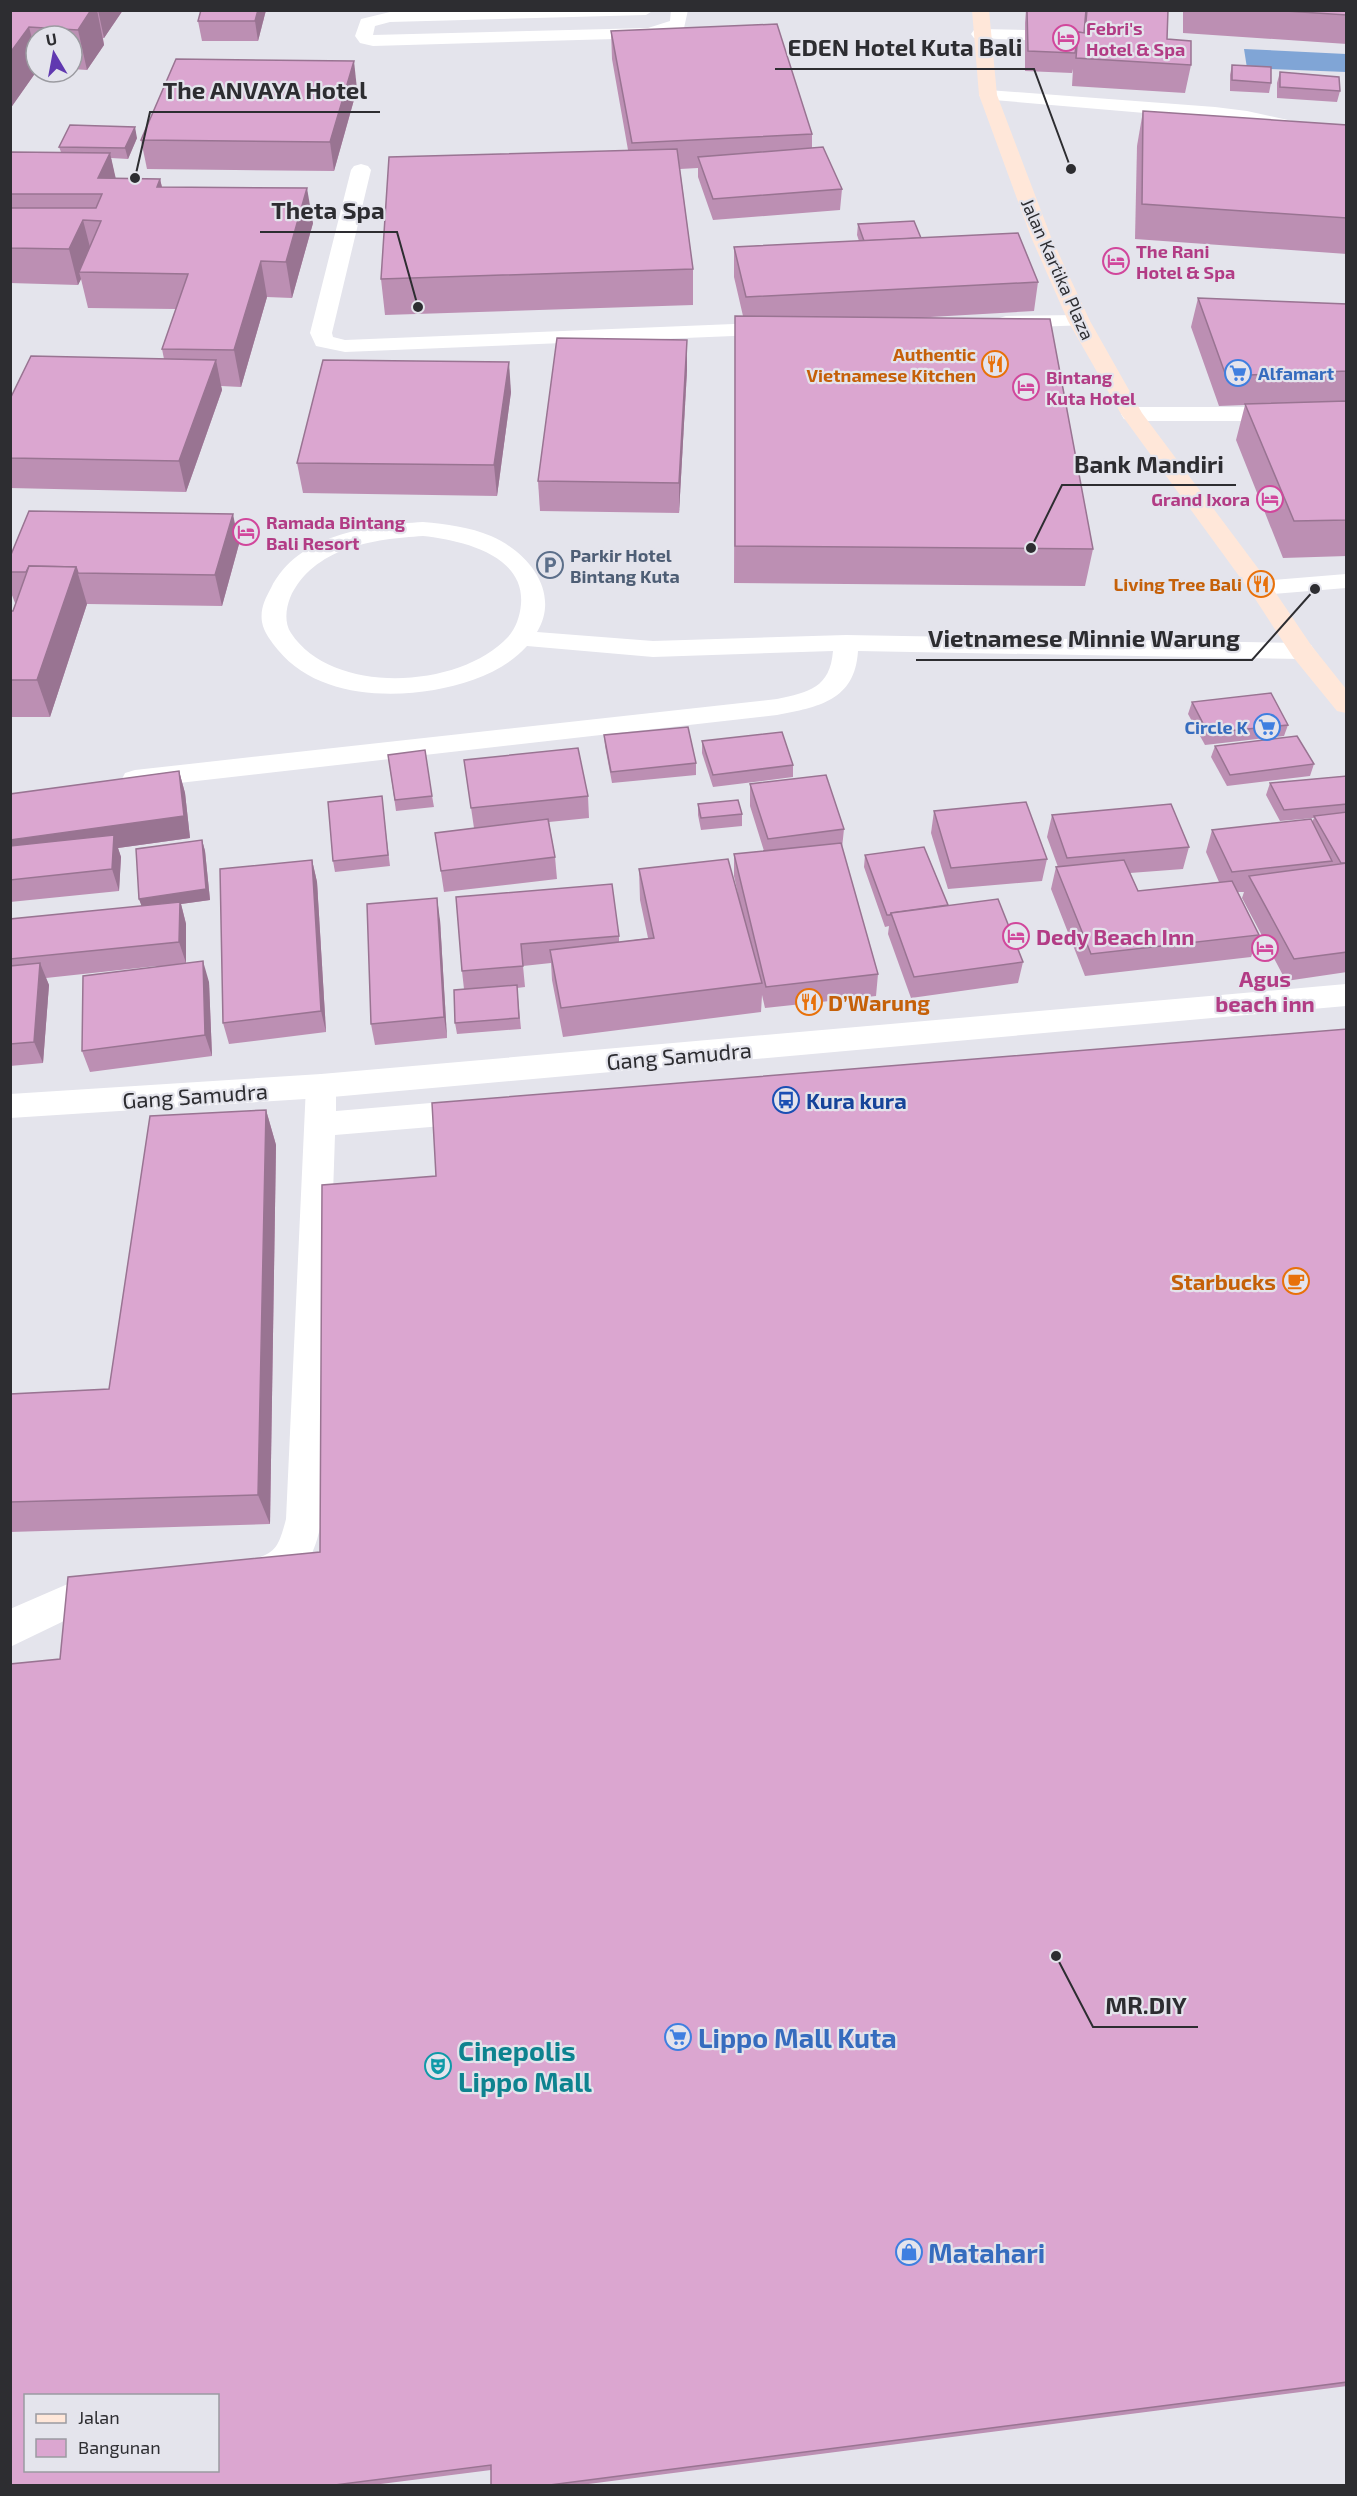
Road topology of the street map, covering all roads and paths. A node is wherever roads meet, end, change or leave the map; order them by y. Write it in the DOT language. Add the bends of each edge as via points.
graph roads {
  1 [pos="646,10"];
  2 [pos="680,10"];
  3 [pos="980,10"];
  4 [pos="980,34"];
  5 [pos="1025,35"];
  6 [pos="988,95"];
  7 [pos="1347,138"];
  8 [pos="361,170"];
  9 [pos="1079,321"];
  10 [pos="986,323"];
  11 [pos="800,327"];
  12 [pos="1132,414"];
  13 [pos="1347,414"];
  14 [pos="1347,581"];
  15 [pos="1260,588"];
  16 [pos="520,638"];
  17 [pos="846,643"];
  18 [pos="1302,651"];
  19 [pos="1347,705"];
  20 [pos="111,783"];
  21 [pos="1347,995"];
  22 [pos="321,1086"];
  23 [pos="10,1106"];
  24 [pos="512,1108"];
  25 [pos="321,1124"];
  26 [pos="228,1579"];
  27 [pos="142,1588"];
  28 [pos="10,1630"];
  1 -- 2 [label="street" via="390,16 367,23 364,36 373,41 650,33 678,24"];
  3 -- 4 [label="main road, Jalan Kartika Plaza"];
  4 -- 5 [label="street"];
  4 -- 6 [label="main road, Jalan Kartika Plaza"];
  6 -- 7 [label="street" via="1236,115"];
  6 -- 9 [label="main road, Jalan Kartika Plaza" via="1041,237"];
  8 -- 11 [label="street" via="321,333 324,341 345,346"];
  9 -- 10 [label="street"];
  9 -- 12 [label="main road, Jalan Kartika Plaza"];
  12 -- 13 [label="street"];
  12 -- 15 [label="main road, Jalan Kartika Plaza"];
  14 -- 15 [label="street"];
  15 -- 18 [label="main road, Jalan Kartika Plaza"];
  16 -- 16 [label="street" via="500,657 439,682 367,685 334,678 307,666 287,649 276,630 274,608 281,588 297,569 338,544 401,530 444,531 492,545 514,559 528,577 535,596 533,618"];
  16 -- 17 [label="street" via="653,649"];
  17 -- 18 [label="street"];
  17 -- 20 [label="street" via="846,664 830,691 777,707"];
  18 -- 19 [label="main road, Jalan Kartika Plaza"];
  21 -- 22 [label="street, Gang Samudra"];
  22 -- 23 [label="street, Gang Samudra"];
  22 -- 25 [label="street"];
  24 -- 25 [label="street"];
  25 -- 26 [label="street" via="305,1497 298,1548 285,1565 261,1575"];
  27 -- 28 [label="street" via="66,1603"];
}
